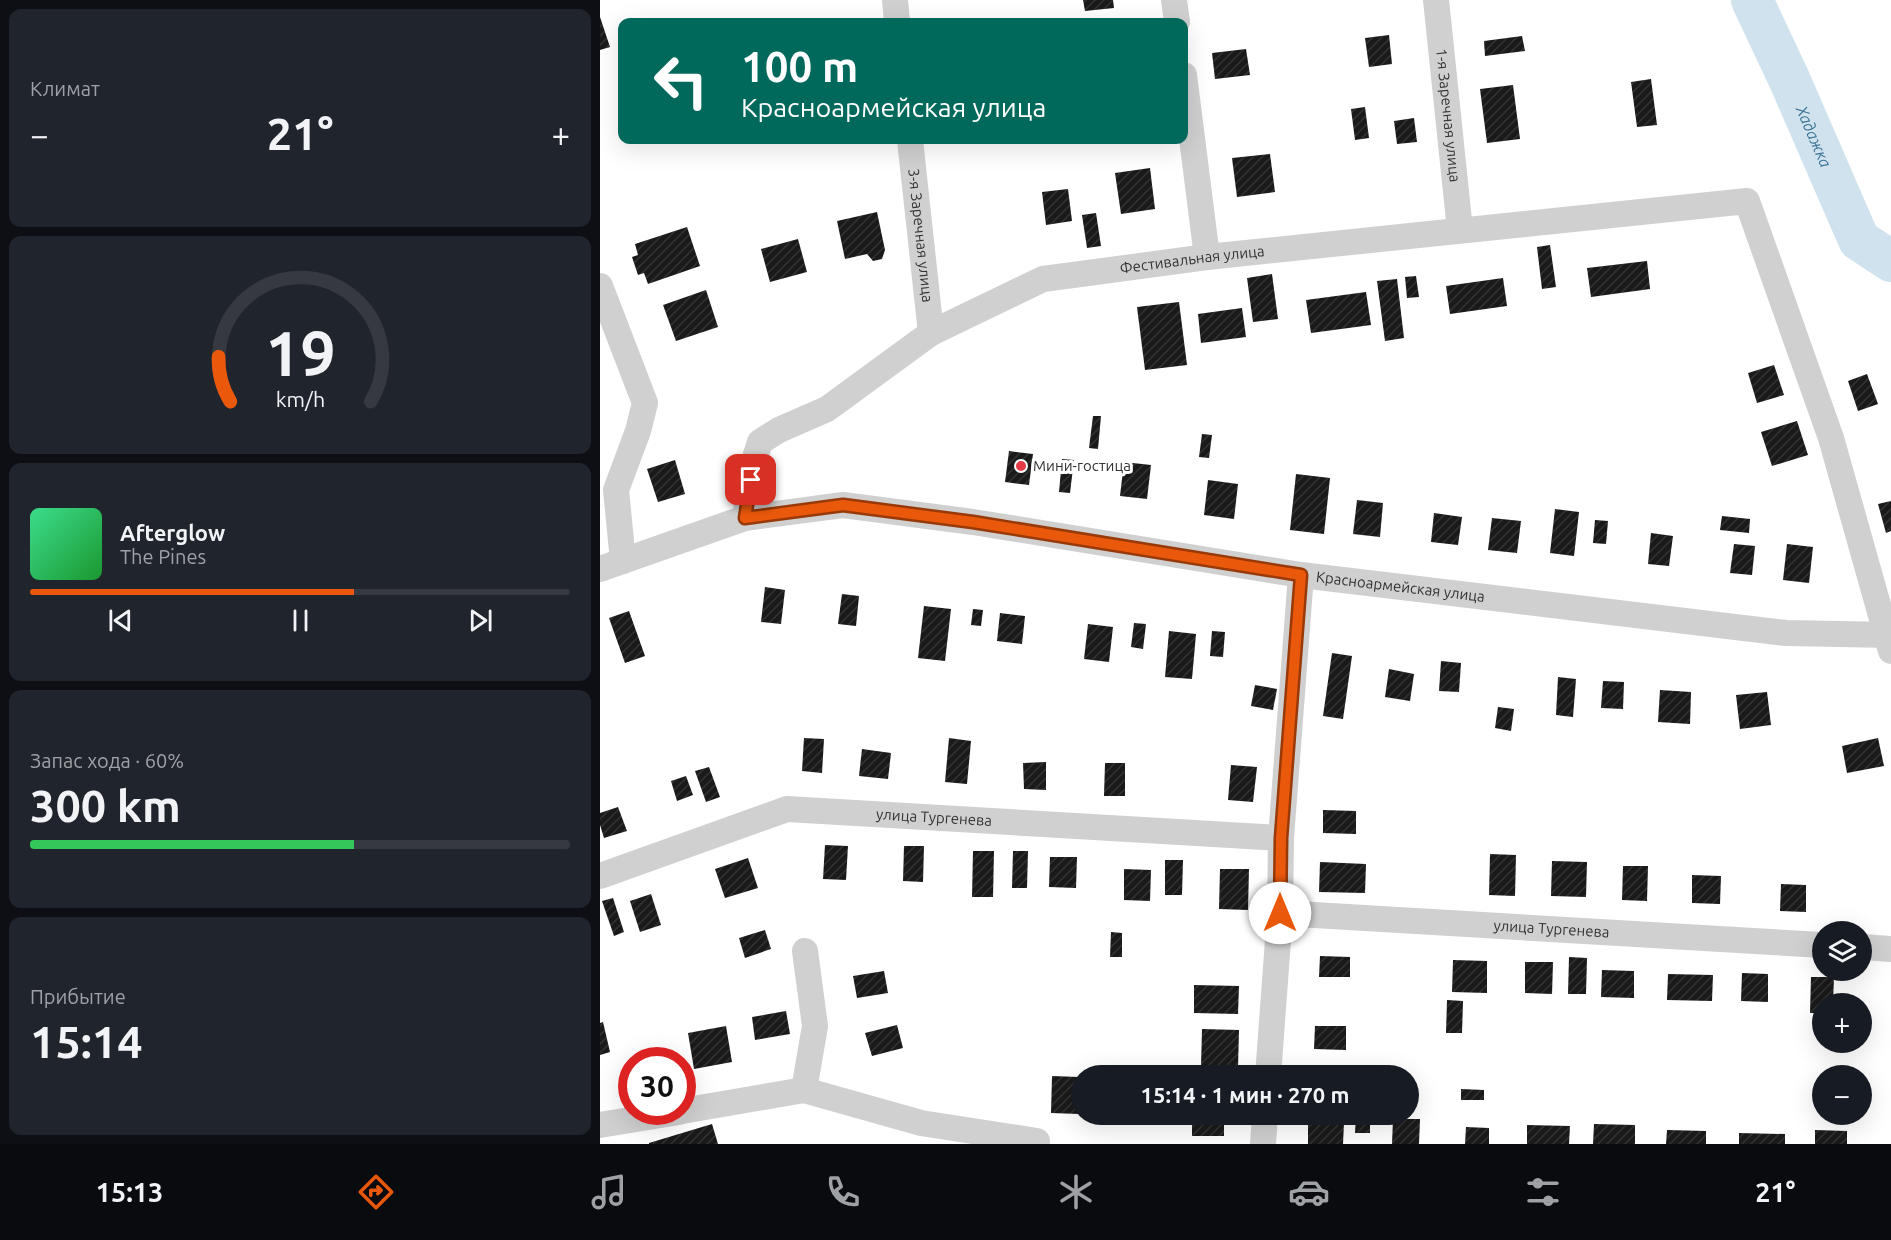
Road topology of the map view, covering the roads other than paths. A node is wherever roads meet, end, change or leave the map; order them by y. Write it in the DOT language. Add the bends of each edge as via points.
graph roads {
  1 [pos="895,0"];
  2 [pos="1174,0"];
  3 [pos="1436,0"];
  4 [pos="897,18"];
  5 [pos="1176,18"];
  6 [pos="1188,107"];
  7 [pos="910,144"];
  8 [pos="1460,230"];
  9 [pos="1207,257"];
  10 [pos="600,286"];
  11 [pos="931,333"];
  12 [pos="745,518"];
  13 [pos="612,565"];
  14 [pos="1301,575"];
  15 [pos="1890,641"];
  16 [pos="1281,838"];
  17 [pos="600,876"];
  18 [pos="1280,913"];
  19 [pos="1812,944"];
  20 [pos="1872,948"];
  21 [pos="1891,949"];
  22 [pos="805,951"];
  23 [pos="1269,1065"];
  24 [pos="804,1090"];
  25 [pos="696,1108"];
  26 [pos="618,1122"];
  27 [pos="600,1125"];
  28 [pos="1264,1125"];
  29 [pos="1037,1141"];
  30 [pos="1263,1144"];
  1 -- 4 [label="street"];
  2 -- 5 [label="street"];
  3 -- 8 [label="street, 1-я Заречная улица"];
  6 -- 9 [label="street"];
  7 -- 11 [label="street, 3-я Заречная улица"];
  8 -- 9 [label="street, Фестивальная улица"];
  8 -- 15 [label="street, Фестивальная улица" via="1747,201 1831,438"];
  9 -- 11 [label="street, Фестивальная улица" via="1043,279"];
  10 -- 13 [label="street" via="645,402 616,490"];
  11 -- 12 [label="street, Фестивальная улица" via="826,408 760,442"];
  12 -- 13 [label="street, Красноармейская улица"];
  12 -- 14 [label="street, Красноармейская улица" via="843,505"];
  14 -- 15 [label="street, Красноармейская улица" via="1786,633"];
  14 -- 16 [label="street"];
  16 -- 17 [label="street, улица Тургенева" via="787,809"];
  16 -- 18 [label="street"];
  18 -- 19 [label="street, улица Тургенева"];
  18 -- 23 [label="street"];
  20 -- 21 [label="street"];
  22 -- 24 [label="street" via="815,1026"];
  24 -- 25 [label="street"];
  24 -- 29 [label="street" via="921,1123"];
  26 -- 27 [label="street"];
  28 -- 30 [label="street"];
}
